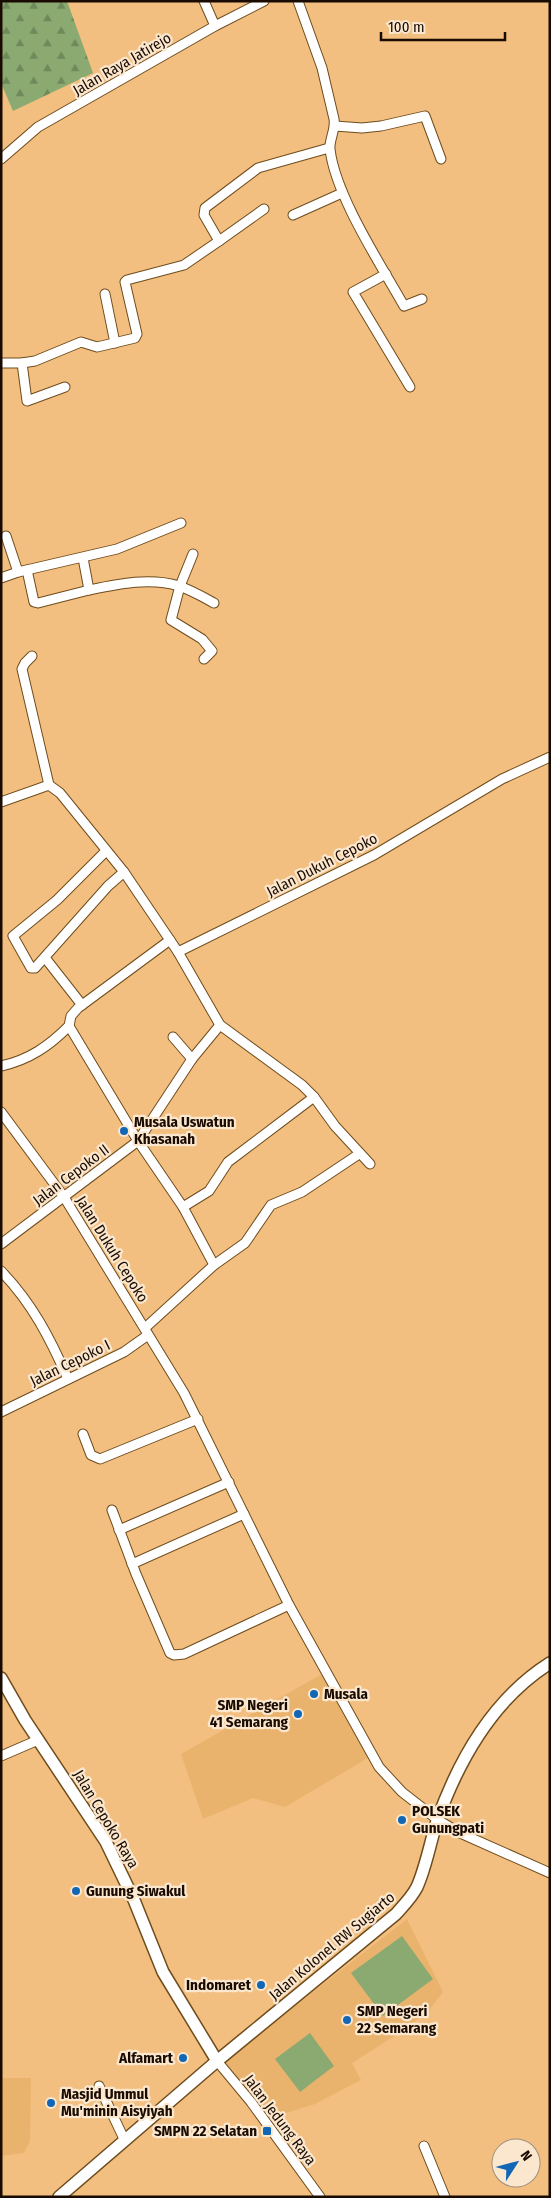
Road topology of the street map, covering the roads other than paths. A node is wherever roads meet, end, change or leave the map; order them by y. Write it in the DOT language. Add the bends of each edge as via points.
graph roads {
  1 [pos="204,1"];
  2 [pos="264,1"];
  3 [pos="298,1"];
  4 [pos="247,5"];
  5 [pos="215,26"];
  6 [pos="335,126"];
  7 [pos="330,148"];
  8 [pos="1,159"];
  9 [pos="441,159"];
  10 [pos="342,193"];
  11 [pos="264,209"];
  12 [pos="293,215"];
  13 [pos="219,241"];
  14 [pos="386,274"];
  15 [pos="105,294"];
  16 [pos="422,299"];
  17 [pos="115,343"];
  18 [pos="1,363"];
  19 [pos="22,363"];
  20 [pos="65,387"];
  21 [pos="410,387"];
  22 [pos="181,523"];
  23 [pos="3,536"];
  24 [pos="193,554"];
  25 [pos="83,558"];
  26 [pos="22,571"];
  27 [pos="1,578"];
  28 [pos="180,586"];
  29 [pos="90,590"];
  30 [pos="214,603"];
  31 [pos="32,656"];
  32 [pos="204,659"];
  33 [pos="550,757"];
  34 [pos="49,785"];
  35 [pos="1,802"];
  36 [pos="106,851"];
  37 [pos="124,872"];
  38 [pos="170,940"];
  39 [pos="178,952"];
  40 [pos="46,958"];
  41 [pos="82,1005"];
  42 [pos="220,1025"];
  43 [pos="69,1026"];
  44 [pos="173,1036"];
  45 [pos="192,1059"];
  46 [pos="1,1066"];
  47 [pos="314,1097"];
  48 [pos="1,1112"];
  49 [pos="138,1141"];
  50 [pos="359,1154"];
  51 [pos="370,1164"];
  52 [pos="64,1197"];
  53 [pos="183,1207"];
  54 [pos="1,1244"];
  55 [pos="214,1265"];
  56 [pos="1,1271"];
  57 [pos="147,1331"];
  58 [pos="68,1379"];
  59 [pos="1,1412"];
  60 [pos="198,1419"];
  61 [pos="83,1434"];
  62 [pos="228,1482"];
  63 [pos="112,1510"];
  64 [pos="244,1514"];
  65 [pos="119,1530"];
  66 [pos="132,1564"];
  67 [pos="289,1605"];
  68 [pos="550,1663"];
  69 [pos="1,1678"];
  70 [pos="38,1740"];
  71 [pos="1,1756"];
  72 [pos="438,1820"];
  73 [pos="550,1874"];
  74 [pos="217,2061"];
  75 [pos="99,2086"];
  76 [pos="125,2141"];
  77 [pos="424,2146"];
  78 [pos="59,2197"];
  79 [pos="320,2197"];
  80 [pos="445,2197"];
  1 -- 5 [label="street"];
  2 -- 4 [label="street, Jalan Raya Jatirejo"];
  3 -- 6 [label="street" via="322,68"];
  4 -- 5 [label="street, Jalan Raya Jatirejo"];
  5 -- 8 [label="street, Jalan Raya Jatirejo" via="38,127"];
  6 -- 7 [label="street"];
  6 -- 9 [label="street" via="372,127 424,116"];
  7 -- 10 [label="street"];
  7 -- 13 [label="street" via="258,168 205,208 204,216"];
  10 -- 12 [label="street"];
  10 -- 14 [label="street"];
  11 -- 13 [label="street"];
  13 -- 17 [label="street" via="184,265 127,280 137,337"];
  14 -- 16 [label="street" via="404,306"];
  14 -- 21 [label="street" via="354,292"];
  15 -- 17 [label="street"];
  17 -- 19 [label="street" via="97,347 82,342"];
  18 -- 19 [label="street"];
  19 -- 20 [label="street" via="27,401"];
  22 -- 25 [label="street" via="117,549"];
  23 -- 26 [label="street"];
  24 -- 28 [label="street"];
  25 -- 26 [label="street"];
  25 -- 29 [label="street"];
  26 -- 27 [label="street"];
  26 -- 29 [label="street" via="34,602"];
  28 -- 29 [label="street" via="158,581"];
  28 -- 30 [label="street"];
  28 -- 32 [label="street" via="171,620 207,643 212,651"];
  31 -- 34 [label="street" via="22,669"];
  33 -- 39 [label="street, Jalan Dukuh Cepoko" via="502,779 374,855"];
  34 -- 35 [label="street"];
  34 -- 36 [label="street" via="60,793"];
  36 -- 37 [label="street"];
  36 -- 40 [label="street" via="57,900 13,936 31,968"];
  37 -- 38 [label="street"];
  37 -- 40 [label="street"];
  38 -- 39 [label="street"];
  38 -- 41 [label="street"];
  39 -- 42 [label="street"];
  40 -- 41 [label="street"];
  41 -- 43 [label="street" via="71,1016"];
  42 -- 45 [label="street, Jalan Cepoko II"];
  42 -- 47 [label="street" via="261,1053"];
  43 -- 46 [label="street" via="32,1057"];
  43 -- 49 [label="street"];
  44 -- 45 [label="street"];
  45 -- 49 [label="street, Jalan Cepoko II"];
  47 -- 50 [label="street"];
  47 -- 53 [label="street" via="228,1162 209,1191"];
  48 -- 52 [label="street, Jalan Dukuh Cepoko"];
  49 -- 52 [label="street, Jalan Cepoko II"];
  49 -- 53 [label="street"];
  50 -- 51 [label="street"];
  50 -- 55 [label="street, Jalan Dukuh Cepoko" via="302,1192 271,1205 245,1243"];
  52 -- 54 [label="street, Jalan Cepoko II"];
  52 -- 57 [label="street, Jalan Dukuh Cepoko"];
  53 -- 55 [label="street"];
  55 -- 57 [label="street, Jalan Dukuh Cepoko"];
  56 -- 58 [label="street" via="32,1307 48,1333"];
  57 -- 58 [label="street, Jalan Cepoko I" via="124,1352"];
  57 -- 60 [label="street, Jalan Dukuh Cepoko"];
  58 -- 59 [label="street, Jalan Cepoko I"];
  60 -- 61 [label="street" via="100,1459 91,1455"];
  60 -- 62 [label="street, Jalan Dukuh Cepoko"];
  62 -- 64 [label="street, Jalan Dukuh Cepoko"];
  62 -- 65 [label="street"];
  63 -- 65 [label="street"];
  64 -- 66 [label="street"];
  64 -- 67 [label="street, Jalan Dukuh Cepoko"];
  65 -- 66 [label="street"];
  66 -- 67 [label="street" via="170,1653 174,1655 184,1654"];
  67 -- 72 [label="street, Jalan Dukuh Cepoko" via="380,1767 402,1792"];
  68 -- 72 [label="main road, Jalan Kolonel RW Sugiarto" via="531,1674 492,1714 458,1772"];
  69 -- 70 [label="main road, Jalan Cepoko Raya"];
  70 -- 71 [label="street"];
  70 -- 74 [label="main road, Jalan Cepoko Raya" via="106,1842 163,1972"];
  72 -- 73 [label="street, Jalan Dukuh Cepoko" via="460,1834"];
  72 -- 74 [label="main road, Jalan Kolonel RW Sugiarto" via="416,1888 396,1914"];
  74 -- 76 [label="main road, Jalan Kolonel RW Sugiarto"];
  74 -- 79 [label="street, Jalan Jedung Raya"];
  75 -- 76 [label="street"];
  76 -- 78 [label="main road, Jalan Kolonel RW Sugiarto"];
  77 -- 80 [label="street"];
}
